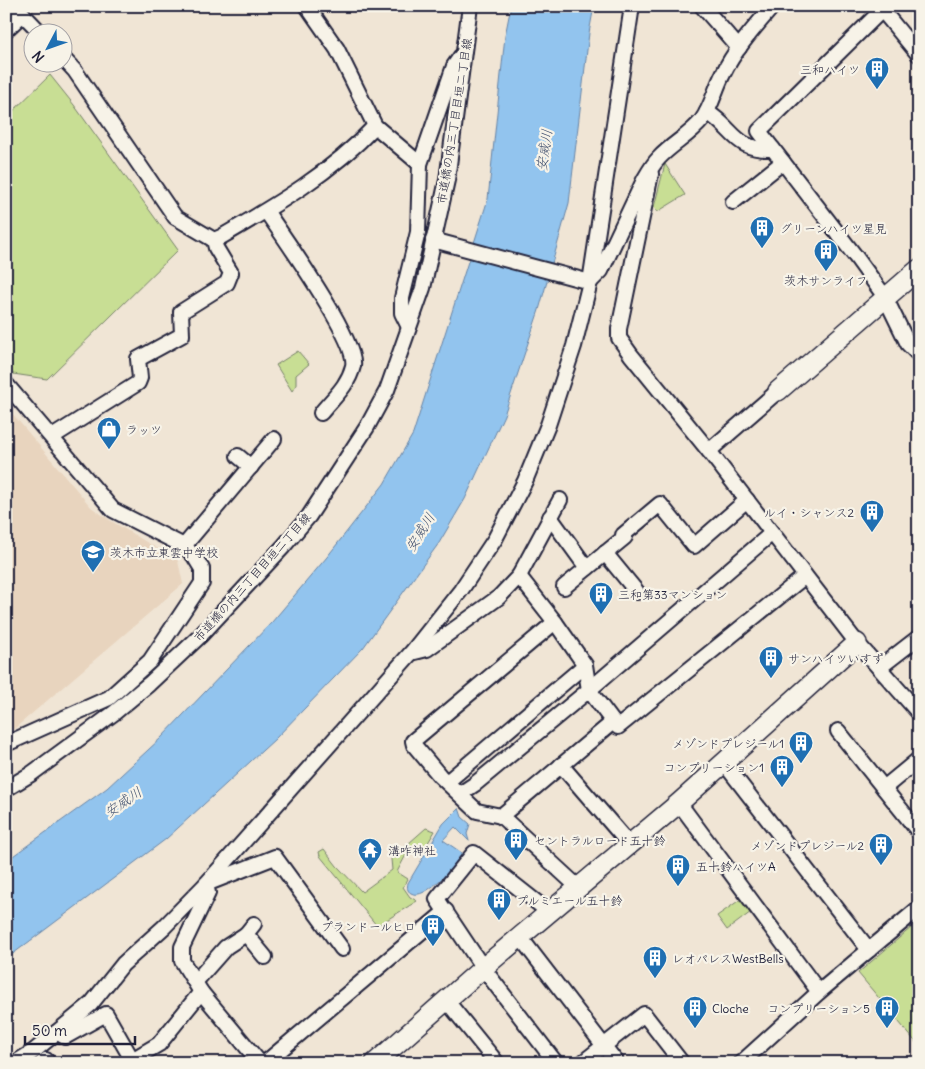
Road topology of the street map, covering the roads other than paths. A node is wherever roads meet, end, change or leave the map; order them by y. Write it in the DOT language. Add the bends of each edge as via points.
graph roads {
  1 [pos="307,6"];
  2 [pos="470,6"];
  3 [pos="632,6"];
  4 [pos="702,6"];
  5 [pos="773,6"];
  6 [pos="19,10"];
  7 [pos="30,22"];
  8 [pos="6,30"];
  9 [pos="739,48"];
  10 [pos="465,51"];
  11 [pos="919,55"];
  12 [pos="72,68"];
  13 [pos="707,112"];
  14 [pos="376,126"];
  15 [pos="773,149"];
  16 [pos="783,162"];
  17 [pos="420,164"];
  18 [pos="652,166"];
  19 [pos="733,202"];
  20 [pos="266,211"];
  21 [pos="214,240"];
  22 [pos="438,242"];
  23 [pos="919,269"];
  24 [pos="587,281"];
  25 [pos="885,297"];
  26 [pos="409,327"];
  27 [pos="919,355"];
  28 [pos="6,384"];
  29 [pos="778,391"];
  30 [pos="321,413"];
  31 [pos="52,437"];
  32 [pos="274,439"];
  33 [pos="709,451"];
  34 [pos="238,456"];
  35 [pos="251,467"];
  36 [pos="560,500"];
  37 [pos="747,500"];
  38 [pos="550,517"];
  39 [pos="772,533"];
  40 [pos="184,546"];
  41 [pos="605,553"];
  42 [pos="587,568"];
  43 [pos="519,576"];
  44 [pos="805,576"];
  45 [pos="564,587"];
  46 [pos="637,592"];
  47 [pos="555,622"];
  48 [pos="919,636"];
  49 [pos="857,644"];
  50 [pos="411,653"];
  51 [pos="586,665"];
  52 [pos="879,668"];
  53 [pos="127,683"];
  54 [pos="589,690"];
  55 [pos="136,694"];
  56 [pos="917,707"];
  57 [pos="613,722"];
  58 [pos="838,731"];
  59 [pos="6,744"];
  60 [pos="919,758"];
  61 [pos="724,762"];
  62 [pos="561,765"];
  63 [pos="447,782"];
  64 [pos="884,788"];
  65 [pos="6,789"];
  66 [pos="460,794"];
  67 [pos="679,803"];
  68 [pos="500,816"];
  69 [pos="919,832"];
  70 [pos="630,845"];
  71 [pos="206,884"];
  72 [pos="579,888"];
  73 [pos="919,908"];
  74 [pos="446,911"];
  75 [pos="549,912"];
  76 [pos="520,938"];
  77 [pos="342,949"];
  78 [pos="869,950"];
  79 [pos="265,957"];
  80 [pos="482,968"];
  81 [pos="198,987"];
  82 [pos="818,992"];
  83 [pos="446,1000"];
  84 [pos="57,1032"];
  85 [pos="604,1045"];
  86 [pos="257,1061"];
  87 [pos="133,1062"];
  88 [pos="15,1063"];
  89 [pos="42,1063"];
  90 [pos="48,1063"];
  91 [pos="375,1063"];
  92 [pos="497,1063"];
  93 [pos="556,1063"];
  94 [pos="582,1063"];
  95 [pos="617,1063"];
  96 [pos="682,1063"];
  97 [pos="741,1063"];
  1 -- 14 [label="street" via="337,49"];
  2 -- 10 [label="street, 市道橋の内三丁目目垣二丁目線"];
  3 -- 24 [label="street"];
  4 -- 9 [label="street"];
  5 -- 9 [label="street"];
  6 -- 7 [label="street"];
  6 -- 8 [label="street"];
  9 -- 13 [label="street" via="723,74"];
  10 -- 17 [label="street" via="454,66"];
  10 -- 22 [label="street, 市道橋の内三丁目目垣二丁目線"];
  11 -- 15 [label="street" via="882,10 759,131"];
  12 -- 21 [label="street" via="175,217"];
  13 -- 15 [label="street" via="746,146"];
  13 -- 18 [label="street"];
  14 -- 17 [label="street"];
  14 -- 20 [label="street" via="319,177"];
  15 -- 16 [label="street"];
  16 -- 19 [label="street"];
  16 -- 25 [label="street"];
  17 -- 26 [label="street" via="418,232 402,298 402,313"];
  18 -- 24 [label="street" via="601,271"];
  18 -- 33 [label="street" via="619,338"];
  20 -- 21 [label="street"];
  20 -- 30 [label="street" via="328,306 350,348 354,364 345,386"];
  21 -- 31 [label="street" via="231,274 227,282 181,312 182,335 138,359 138,383"];
  22 -- 24 [label="street"];
  22 -- 26 [label="street, 市道橋の内三丁目目垣二丁目線"];
  23 -- 25 [label="street"];
  24 -- 50 [label="street" via="574,346 551,419 525,481 490,546 461,590"];
  25 -- 27 [label="street" via="908,344"];
  25 -- 29 [label="street"];
  26 -- 55 [label="street, 市道橋の内三丁目目垣二丁目線" via="387,390 368,427 309,516 200,636"];
  28 -- 31 [label="street"];
  29 -- 33 [label="street"];
  31 -- 40 [label="street" via="113,510"];
  32 -- 35 [label="street"];
  33 -- 37 [label="street"];
  34 -- 35 [label="street"];
  35 -- 40 [label="street"];
  36 -- 38 [label="street"];
  37 -- 39 [label="street"];
  37 -- 41 [label="street" via="694,546 660,504"];
  38 -- 42 [label="street"];
  38 -- 43 [label="street"];
  39 -- 44 [label="street"];
  39 -- 54 [label="street"];
  40 -- 53 [label="street" via="202,569 202,583 150,661"];
  41 -- 42 [label="street"];
  41 -- 46 [label="street"];
  42 -- 45 [label="street"];
  43 -- 47 [label="street"];
  43 -- 50 [label="street" via="499,596 427,649"];
  44 -- 49 [label="street"];
  44 -- 57 [label="street" via="618,727"];
  47 -- 51 [label="street"];
  47 -- 63 [label="street" via="414,741 414,745"];
  48 -- 52 [label="street"];
  49 -- 52 [label="street"];
  49 -- 61 [label="street"];
  50 -- 71 [label="street"];
  51 -- 54 [label="street"];
  51 -- 63 [label="street"];
  52 -- 56 [label="street"];
  53 -- 55 [label="street"];
  53 -- 59 [label="street" via="109,698"];
  54 -- 57 [label="street"];
  54 -- 66 [label="street"];
  55 -- 65 [label="street, 市道橋の内三丁目目垣二丁目線" via="66,749"];
  57 -- 62 [label="street"];
  58 -- 64 [label="street"];
  60 -- 64 [label="street"];
  61 -- 67 [label="street"];
  61 -- 78 [label="street"];
  62 -- 68 [label="street"];
  62 -- 70 [label="street"];
  63 -- 66 [label="street"];
  64 -- 69 [label="street"];
  66 -- 68 [label="street" via="478,811"];
  67 -- 70 [label="street"];
  67 -- 82 [label="street"];
  68 -- 72 [label="street"];
  70 -- 72 [label="street"];
  71 -- 77 [label="street" via="274,857"];
  71 -- 81 [label="street" via="208,893 182,947 182,961"];
  71 -- 84 [label="street" via="123,964 91,1004"];
  72 -- 75 [label="street"];
  73 -- 78 [label="street"];
  74 -- 75 [label="street" via="437,898 474,853"];
  74 -- 80 [label="street"];
  74 -- 86 [label="street"];
  75 -- 76 [label="street"];
  76 -- 80 [label="street"];
  76 -- 85 [label="street"];
  78 -- 82 [label="street"];
  79 -- 81 [label="street" via="250,929 226,947"];
  80 -- 83 [label="street"];
  80 -- 93 [label="street"];
  81 -- 86 [label="street"];
  81 -- 87 [label="street" via="159,1044"];
  82 -- 97 [label="street"];
  83 -- 91 [label="street"];
  83 -- 92 [label="street"];
  84 -- 87 [label="street" via="65,1037 106,1014"];
  84 -- 88 [label="street"];
  85 -- 94 [label="street"];
  85 -- 95 [label="street"];
  85 -- 96 [label="street" via="644,1014"];
  89 -- 90 [label="street" via="46,1060"];
}
